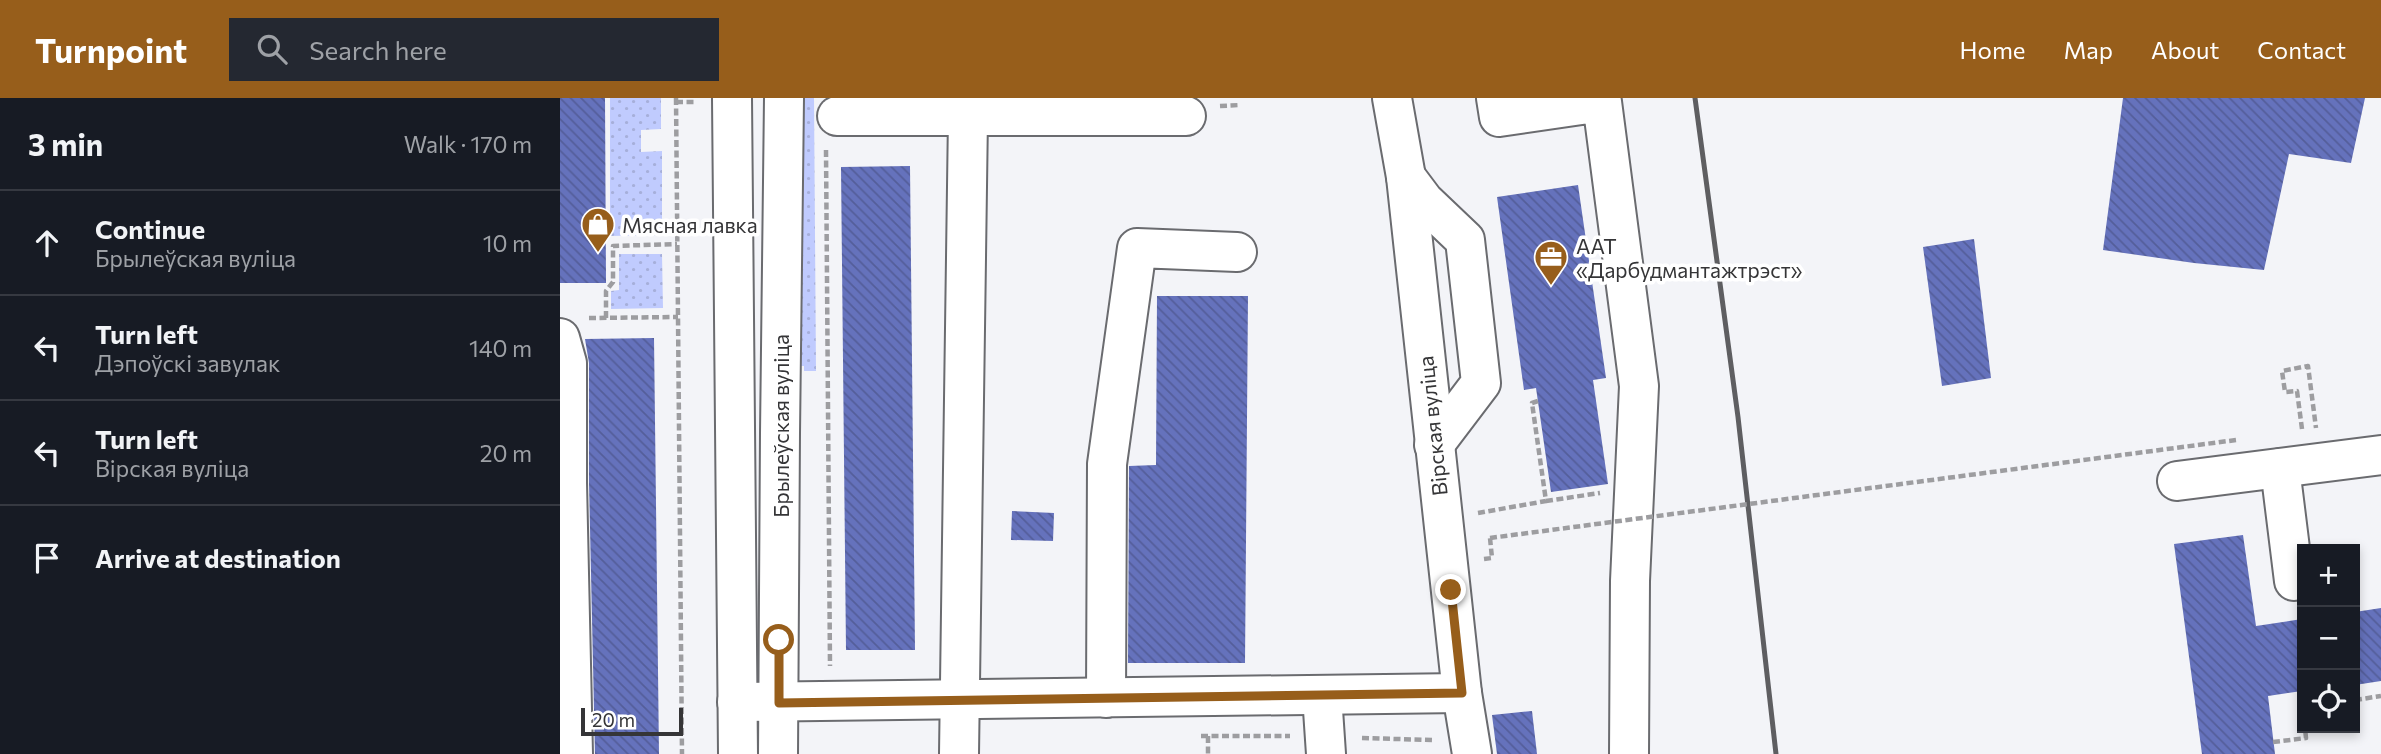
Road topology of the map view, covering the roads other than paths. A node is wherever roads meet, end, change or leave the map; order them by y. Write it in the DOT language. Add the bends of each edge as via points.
graph roads {
  1 [pos="732,98"];
  2 [pos="784,98"];
  3 [pos="1392,98"];
  4 [pos="1496,98"];
  5 [pos="1602,100"];
  6 [pos="968,116"];
  7 [pos="1186,116"];
  8 [pos="832,130"];
  9 [pos="1406,177"];
  10 [pos="1237,252"];
  11 [pos="573,328"];
  12 [pos="1434,445"];
  13 [pos="2381,455"];
  14 [pos="2280,468"];
  15 [pos="2177,481"];
  16 [pos="2294,581"];
  17 [pos="1462,693"];
  18 [pos="1322,695"];
  19 [pos="1106,698"];
  20 [pos="961,700"];
  21 [pos="737,702"];
  22 [pos="779,703"];
  23 [pos="573,754"];
  24 [pos="738,754"];
  25 [pos="778,754"];
  26 [pos="959,754"];
  27 [pos="1325,754"];
  28 [pos="1472,754"];
  29 [pos="1629,754"];
  1 -- 21 [label="street"];
  2 -- 22 [label="street, Брылеўская вуліца"];
  3 -- 9 [label="street, Вірская вуліца"];
  4 -- 5 [label="street" via="1499,117"];
  5 -- 29 [label="street" via="1639,386 1630,581"];
  6 -- 7 [label="street"];
  6 -- 8 [label="street"];
  6 -- 20 [label="street"];
  9 -- 12 [label="street, Вірская вуліца"];
  9 -- 12 [label="street" via="1465,240 1481,383"];
  10 -- 19 [label="street" via="1138,248 1107,464"];
  11 -- 23 [label="street" via="567,363 567,483"];
  12 -- 17 [label="street, Вірская вуліца"];
  13 -- 14 [label="street"];
  14 -- 15 [label="street"];
  14 -- 16 [label="street"];
  17 -- 18 [label="street"];
  17 -- 28 [label="street, Вірская вуліца"];
  18 -- 19 [label="street"];
  18 -- 27 [label="street"];
  19 -- 20 [label="street"];
  20 -- 22 [label="street"];
  20 -- 26 [label="street"];
  21 -- 22 [label="street"];
  21 -- 24 [label="street"];
  22 -- 25 [label="street, Брылеўская вуліца"];
}
